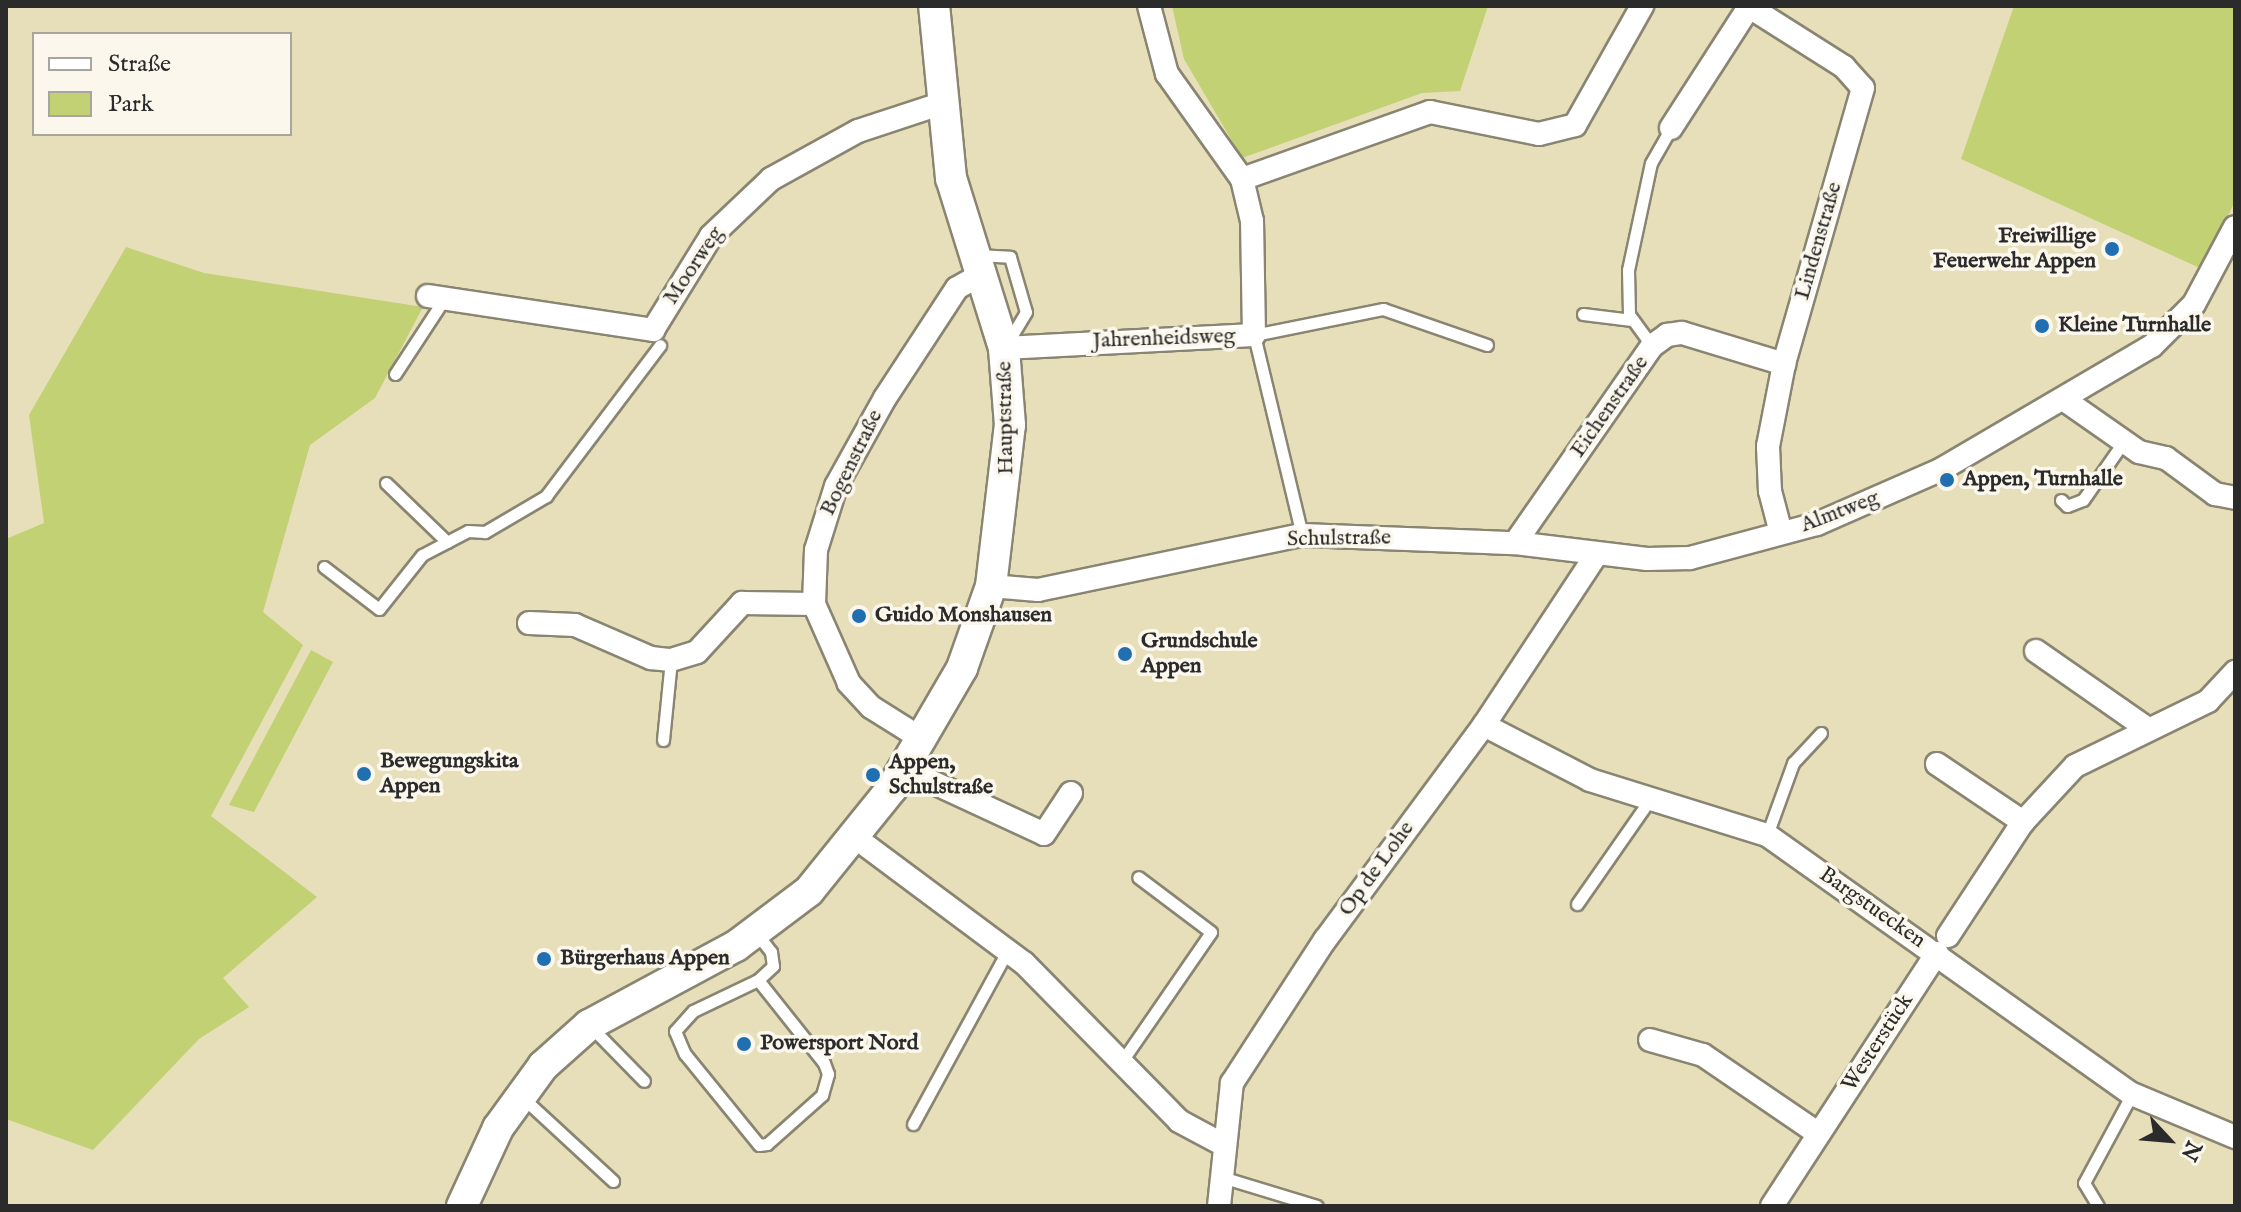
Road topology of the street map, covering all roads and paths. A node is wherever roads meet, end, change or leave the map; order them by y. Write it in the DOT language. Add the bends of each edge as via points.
graph roads {
  1 [pos="934,6"];
  2 [pos="1149,6"];
  3 [pos="1642,6"];
  4 [pos="1749,6"];
  5 [pos="940,104"];
  6 [pos="1671,128"];
  7 [pos="1242,179"];
  8 [pos="2235,227"];
  9 [pos="979,265"];
  10 [pos="436,298"];
  11 [pos="1583,314"];
  12 [pos="1632,320"];
  13 [pos="1254,335"];
  14 [pos="660,345"];
  15 [pos="1487,345"];
  16 [pos="1652,346"];
  17 [pos="1004,348"];
  18 [pos="1784,364"];
  19 [pos="395,374"];
  20 [pos="2066,401"];
  21 [pos="2124,441"];
  22 [pos="386,483"];
  23 [pos="2235,498"];
  24 [pos="2061,500"];
  25 [pos="1781,533"];
  26 [pos="1302,535"];
  27 [pos="447,542"];
  28 [pos="1515,543"];
  29 [pos="1596,555"];
  30 [pos="324,567"];
  31 [pos="991,586"];
  32 [pos="814,604"];
  33 [pos="529,623"];
  34 [pos="2036,651"];
  35 [pos="671,660"];
  36 [pos="2235,672"];
  37 [pos="1484,725"];
  38 [pos="2148,729"];
  39 [pos="1821,733"];
  40 [pos="922,739"];
  41 [pos="663,740"];
  42 [pos="1937,764"];
  43 [pos="904,769"];
  44 [pos="1071,793"];
  45 [pos="1651,797"];
  46 [pos="2023,822"];
  47 [pos="1767,835"];
  48 [pos="856,838"];
  49 [pos="1138,877"];
  50 [pos="1577,904"];
  51 [pos="756,933"];
  52 [pos="1943,944"];
  53 [pos="1008,950"];
  54 [pos="758,980"];
  55 [pos="589,1025"];
  56 [pos="1650,1040"];
  57 [pos="1120,1064"];
  58 [pos="644,1081"];
  59 [pos="519,1094"];
  60 [pos="2132,1094"];
  61 [pos="913,1124"];
  62 [pos="1819,1134"];
  63 [pos="2235,1137"];
  64 [pos="1222,1144"];
  65 [pos="1222,1177"];
  66 [pos="613,1181"];
  67 [pos="462,1206"];
  68 [pos="1219,1206"];
  69 [pos="1317,1206"];
  70 [pos="1772,1206"];
  71 [pos="2098,1206"];
  1 -- 5 [label="main road, Hauptstraße"];
  2 -- 7 [label="street, Jahrenheidsweg" via="1167,74"];
  3 -- 7 [label="street" via="1575,125 1539,134 1430,112"];
  4 -- 6 [label="street, Lindenstraße"];
  4 -- 18 [label="street, Lindenstraße" via="1844,67 1863,88"];
  5 -- 9 [label="main road, Hauptstraße" via="951,178"];
  5 -- 10 [label="street, Moorweg" via="858,131 771,179 711,236 653,330"];
  6 -- 12 [label="lane" via="1654,156 1634,232 1628,270"];
  7 -- 13 [label="street, Jahrenheidsweg" via="1252,221"];
  8 -- 20 [label="street, Almtweg" via="2213,273 2174,327"];
  9 -- 17 [label="main road, Hauptstraße"];
  9 -- 32 [label="street, Bogenstraße" via="957,288 885,398 836,486 816,550"];
  10 -- 19 [label="lane"];
  11 -- 12 [label="lane"];
  12 -- 16 [label="lane"];
  13 -- 15 [label="lane" via="1383,309"];
  13 -- 17 [label="street, Jahrenheidsweg"];
  13 -- 26 [label="lane"];
  14 -- 27 [label="lane" via="546,496 485,532 468,531"];
  16 -- 18 [label="street, Eichenstraße" via="1667,335 1682,333"];
  16 -- 28 [label="street, Eichenstraße"];
  17 -- 31 [label="main road, Hauptstraße" via="1009,458"];
  18 -- 25 [label="street, Lindenstraße" via="1768,446 1770,491"];
  20 -- 21 [label="street"];
  20 -- 25 [label="street, Almtweg" via="1928,476 1817,524"];
  21 -- 23 [label="street" via="2139,452 2166,458 2215,494"];
  21 -- 24 [label="lane" via="2083,500 2067,506"];
  22 -- 27 [label="lane"];
  25 -- 29 [label="street, Almtweg" via="1690,558"];
  26 -- 28 [label="street, Schulstraße"];
  26 -- 31 [label="street, Schulstraße" via="1038,590"];
  27 -- 30 [label="lane" via="410,564 379,609"];
  28 -- 29 [label="street, Schulstraße"];
  29 -- 37 [label="street, Op de Lohe"];
  31 -- 40 [label="main road, Hauptstraße" via="962,668"];
  32 -- 35 [label="street" via="742,603 697,652"];
  32 -- 40 [label="street, Bogenstraße" via="829,646 859,695"];
  33 -- 35 [label="street" via="575,625 651,658"];
  34 -- 38 [label="street"];
  35 -- 41 [label="lane"];
  36 -- 38 [label="street, Westerstück" via="2208,701"];
  37 -- 45 [label="street, Bargstuecken" via="1590,780"];
  37 -- 64 [label="street, Op de Lohe" via="1325,940 1232,1083"];
  38 -- 46 [label="street, Westerstück" via="2075,766"];
  39 -- 47 [label="lane" via="1793,763"];
  40 -- 43 [label="main road, Hauptstraße"];
  42 -- 46 [label="street"];
  43 -- 44 [label="street" via="1044,834"];
  43 -- 48 [label="main road, Hauptstraße"];
  45 -- 47 [label="street, Bargstuecken"];
  45 -- 50 [label="lane"];
  46 -- 52 [label="street, Westerstück"];
  47 -- 52 [label="street, Bargstuecken"];
  48 -- 51 [label="main road, Hauptstraße" via="809,891"];
  48 -- 53 [label="street"];
  49 -- 57 [label="lane" via="1211,932"];
  51 -- 54 [label="lane" via="771,952 773,966"];
  51 -- 55 [label="main road, Hauptstraße"];
  52 -- 60 [label="street, Bargstuecken"];
  52 -- 62 [label="street, Westerstück"];
  53 -- 57 [label="street"];
  53 -- 61 [label="lane"];
  54 -- 54 [label="lane" via="693,1011 675,1031 685,1054 759,1145 767,1144 822,1095 828,1074"];
  55 -- 58 [label="lane"];
  55 -- 59 [label="main road, Hauptstraße"];
  56 -- 62 [label="street" via="1703,1055"];
  57 -- 64 [label="street" via="1179,1121"];
  59 -- 66 [label="lane"];
  59 -- 67 [label="main road, Hauptstraße"];
  60 -- 63 [label="street, Bargstuecken"];
  60 -- 71 [label="lane" via="2084,1183"];
  62 -- 70 [label="street, Westerstück"];
  64 -- 65 [label="street, Op de Lohe"];
  65 -- 68 [label="street, Op de Lohe"];
  65 -- 69 [label="lane"];
}
